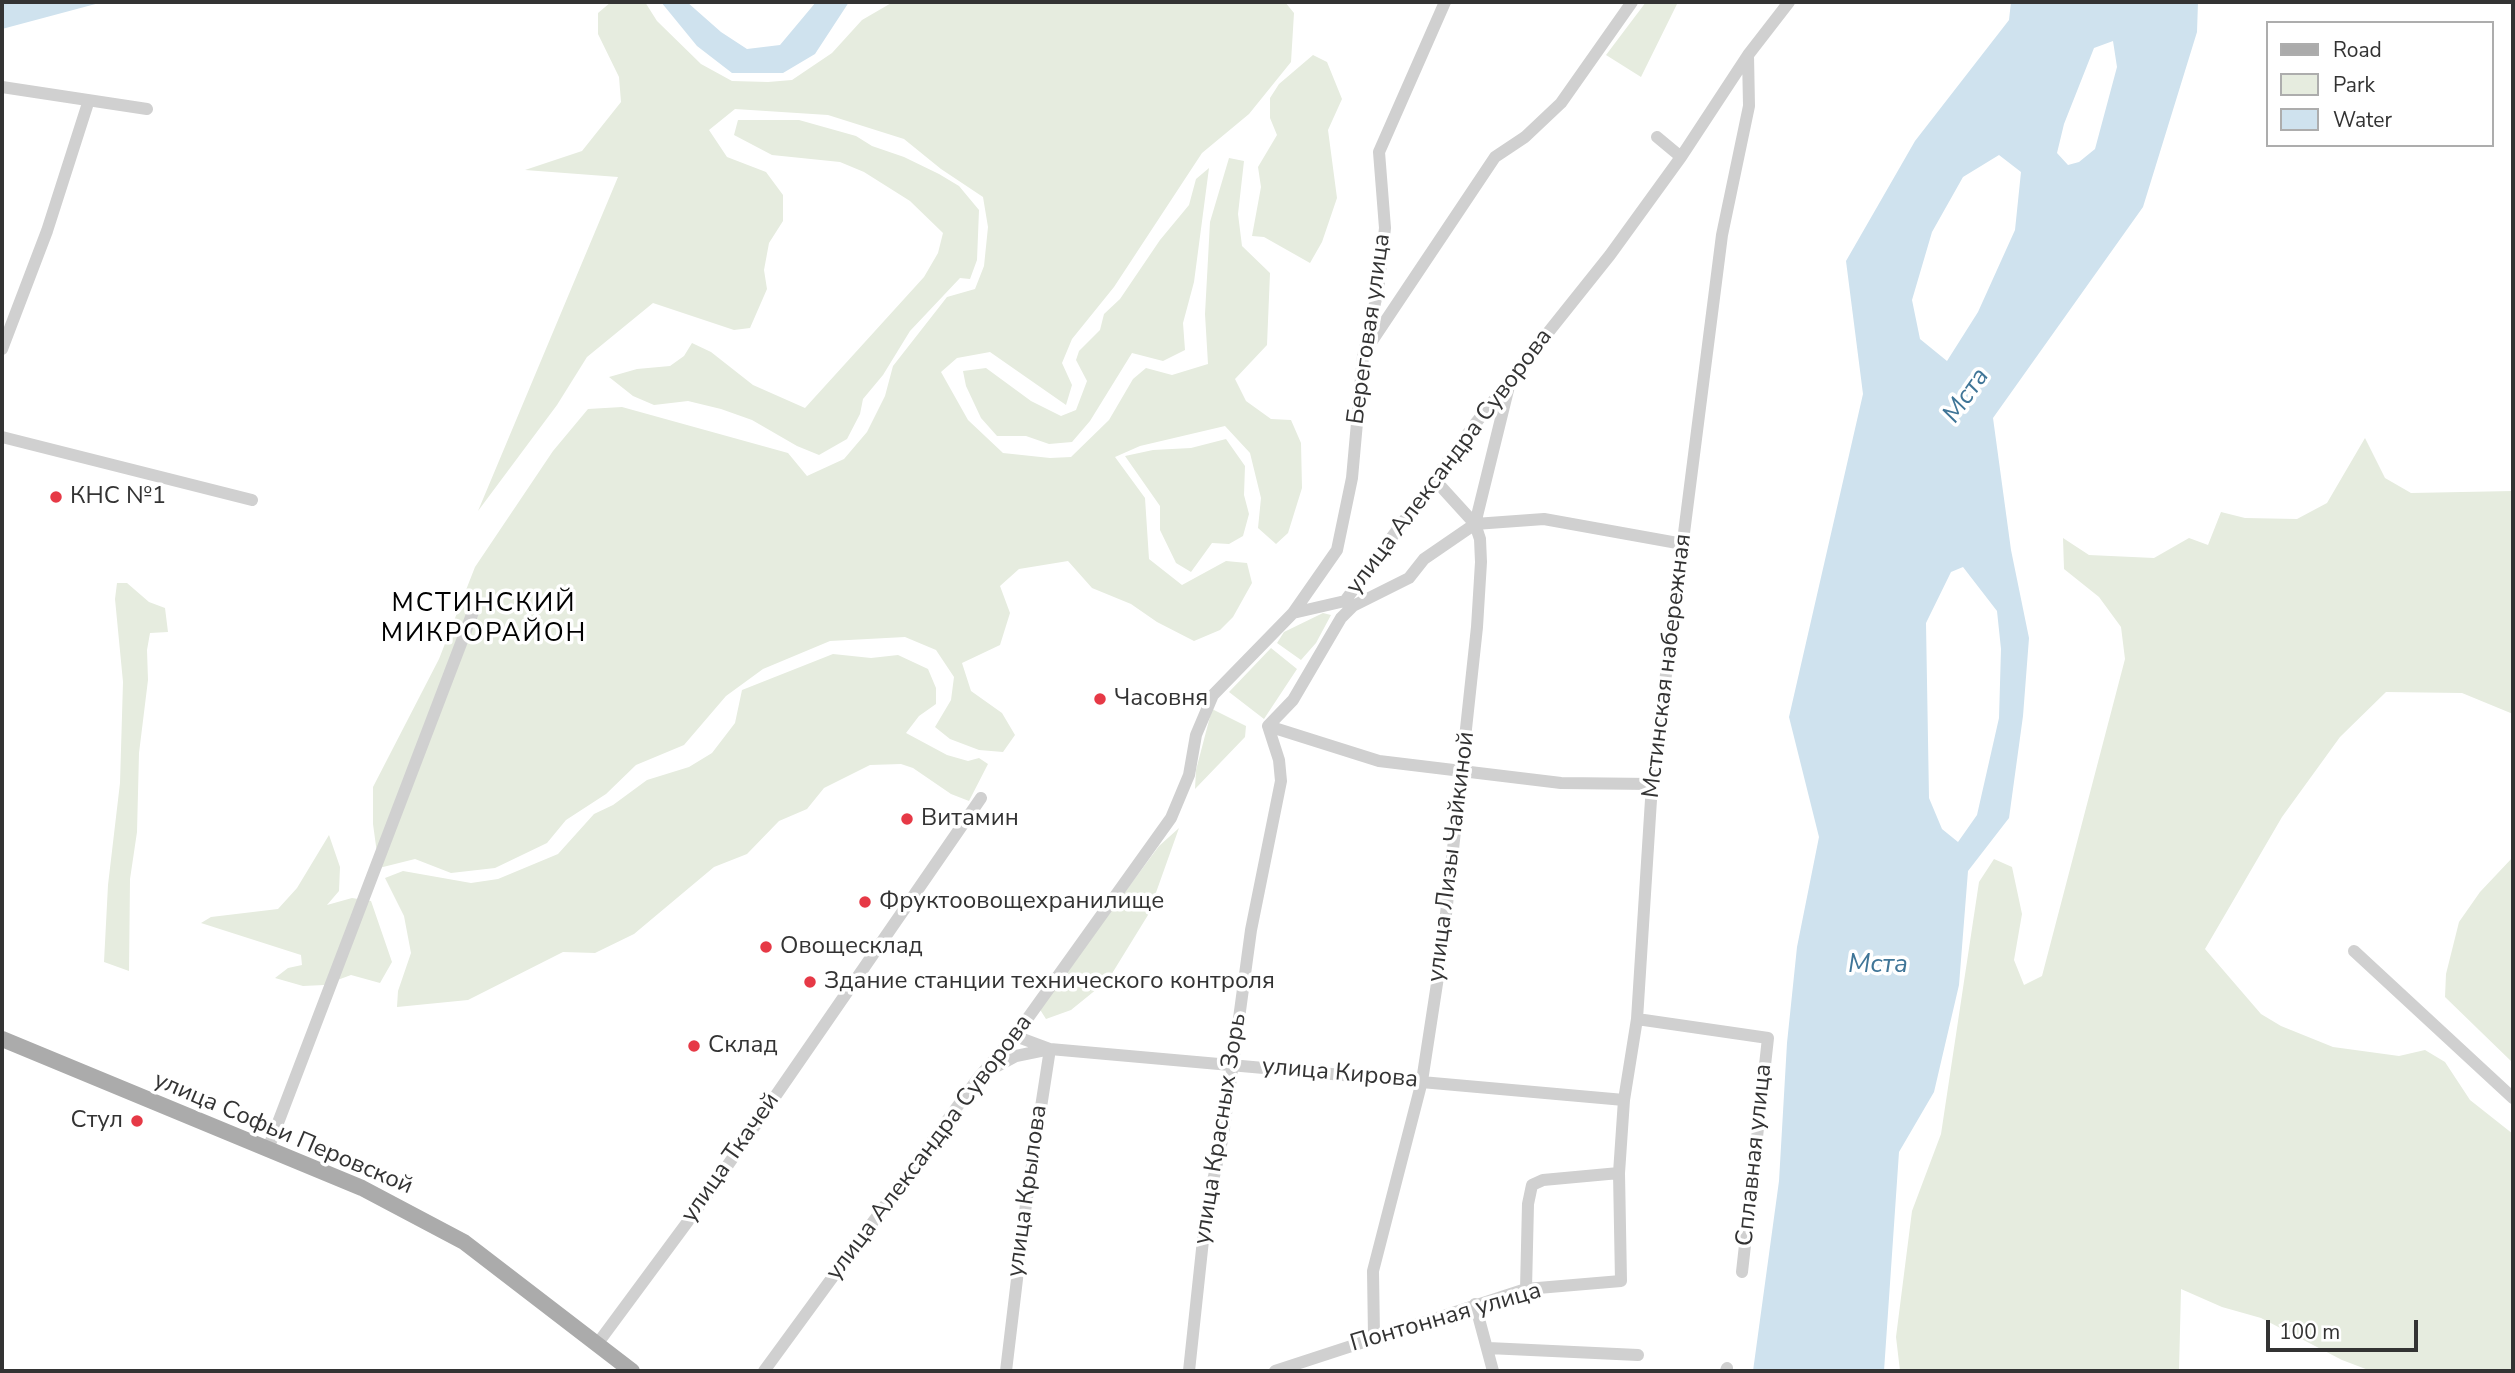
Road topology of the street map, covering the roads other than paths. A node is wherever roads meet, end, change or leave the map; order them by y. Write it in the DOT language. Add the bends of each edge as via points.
graph roads {
  1 [pos="1445,2"];
  2 [pos="1632,2"];
  3 [pos="1789,2"];
  4 [pos="1748,55"];
  5 [pos="2,87"];
  6 [pos="88,103"];
  7 [pos="147,109"];
  8 [pos="1657,137"];
  9 [pos="1681,157"];
  10 [pos="2,349"];
  11 [pos="1363,356"];
  12 [pos="1511,377"];
  13 [pos="2,437"];
  14 [pos="1434,479"];
  15 [pos="252,500"];
  16 [pos="1475,524"];
  17 [pos="1683,544"];
  18 [pos="473,612"];
  19 [pos="1293,613"];
  20 [pos="1268,726"];
  21 [pos="1463,773"];
  22 [pos="1652,784"];
  23 [pos="981,798"];
  24 [pos="2354,951"];
  25 [pos="1637,1019"];
  26 [pos="1015,1036"];
  27 [pos="2,1039"];
  28 [pos="1050,1049"];
  29 [pos="1231,1065"];
  30 [pos="979,1077"];
  31 [pos="1422,1081"];
  32 [pos="2513,1098"];
  33 [pos="1623,1100"];
  34 [pos="268,1149"];
  35 [pos="1619,1173"];
  36 [pos="1742,1272"];
  37 [pos="1622,1281"];
  38 [pos="1527,1289"];
  39 [pos="1475,1304"];
  40 [pos="1374,1336"];
  41 [pos="598,1343"];
  42 [pos="1488,1348"];
  43 [pos="1638,1355"];
  44 [pos="632,1371"];
  45 [pos="764,1371"];
  46 [pos="1006,1371"];
  47 [pos="1189,1371"];
  48 [pos="1275,1371"];
  49 [pos="1493,1371"];
  1 -- 11 [label="street, Береговая улица" via="1379,152 1385,228 1378,290"];
  2 -- 11 [label="street" via="1560,103 1525,137 1495,157"];
  3 -- 4 [label="street, улица Александра Суворова"];
  4 -- 9 [label="street, улица Александра Суворова"];
  4 -- 17 [label="street, Мстинская набережная" via="1749,106 1722,235"];
  5 -- 6 [label="street"];
  6 -- 7 [label="street"];
  6 -- 10 [label="street" via="47,231"];
  8 -- 9 [label="street"];
  9 -- 12 [label="street, улица Александра Суворова" via="1610,255"];
  11 -- 19 [label="street, Береговая улица" via="1352,478 1337,550"];
  12 -- 14 [label="street, улица Александра Суворова"];
  12 -- 16 [label="street, улица Лизы Чайкиной"];
  13 -- 15 [label="street"];
  14 -- 16 [label="street"];
  14 -- 19 [label="street, улица Александра Суворова" via="1345,601"];
  16 -- 17 [label="street" via="1544,520"];
  16 -- 20 [label="street" via="1424,558 1409,578 1347,612 1293,701"];
  16 -- 21 [label="street, улица Лизы Чайкиной" via="1481,562"];
  17 -- 22 [label="street, Мстинская набережная"];
  18 -- 34 [label="street"];
  19 -- 26 [label="street, улица Александра Суворова" via="1213,695 1171,818"];
  20 -- 21 [label="street" via="1379,761"];
  20 -- 29 [label="street, улица Красных Зорь" via="1281,780 1251,930"];
  21 -- 22 [label="street" via="1561,783"];
  21 -- 31 [label="street, улица Лизы Чайкиной"];
  22 -- 25 [label="street, Мстинская набережная"];
  23 -- 41 [label="street, улица Ткачей" via="703,1201"];
  24 -- 32 [label="street"];
  25 -- 33 [label="street, Мстинская набережная"];
  25 -- 36 [label="street, Сплавная улица" via="1768,1038"];
  26 -- 28 [label="street"];
  26 -- 30 [label="street, улица Александра Суворова"];
  27 -- 34 [label="main road, улица Софьи Перовской"];
  28 -- 29 [label="street, улица Кирова"];
  28 -- 30 [label="street, улица Кирова" via="1016,1056"];
  28 -- 46 [label="street, улица Крылова"];
  29 -- 31 [label="street, улица Кирова"];
  29 -- 47 [label="street, улица Красных Зорь" via="1223,1136 1206,1212"];
  30 -- 45 [label="street, улица Александра Суворова"];
  31 -- 33 [label="street, улица Кирова"];
  31 -- 40 [label="street, улица Лизы Чайкиной" via="1373,1271"];
  33 -- 35 [label="street, Мстинская набережная"];
  34 -- 41 [label="main road, улица Софьи Перовской" via="362,1188 464,1242"];
  35 -- 37 [label="street, Мстинская набережная"];
  35 -- 38 [label="street" via="1532,1185"];
  37 -- 38 [label="street, Понтонная улица"];
  38 -- 39 [label="street, Понтонная улица"];
  39 -- 40 [label="street, Понтонная улица"];
  39 -- 42 [label="street"];
  40 -- 48 [label="street, Понтонная улица"];
  41 -- 44 [label="main road, улица Софьи Перовской"];
  42 -- 43 [label="street"];
  42 -- 49 [label="street"];
}
